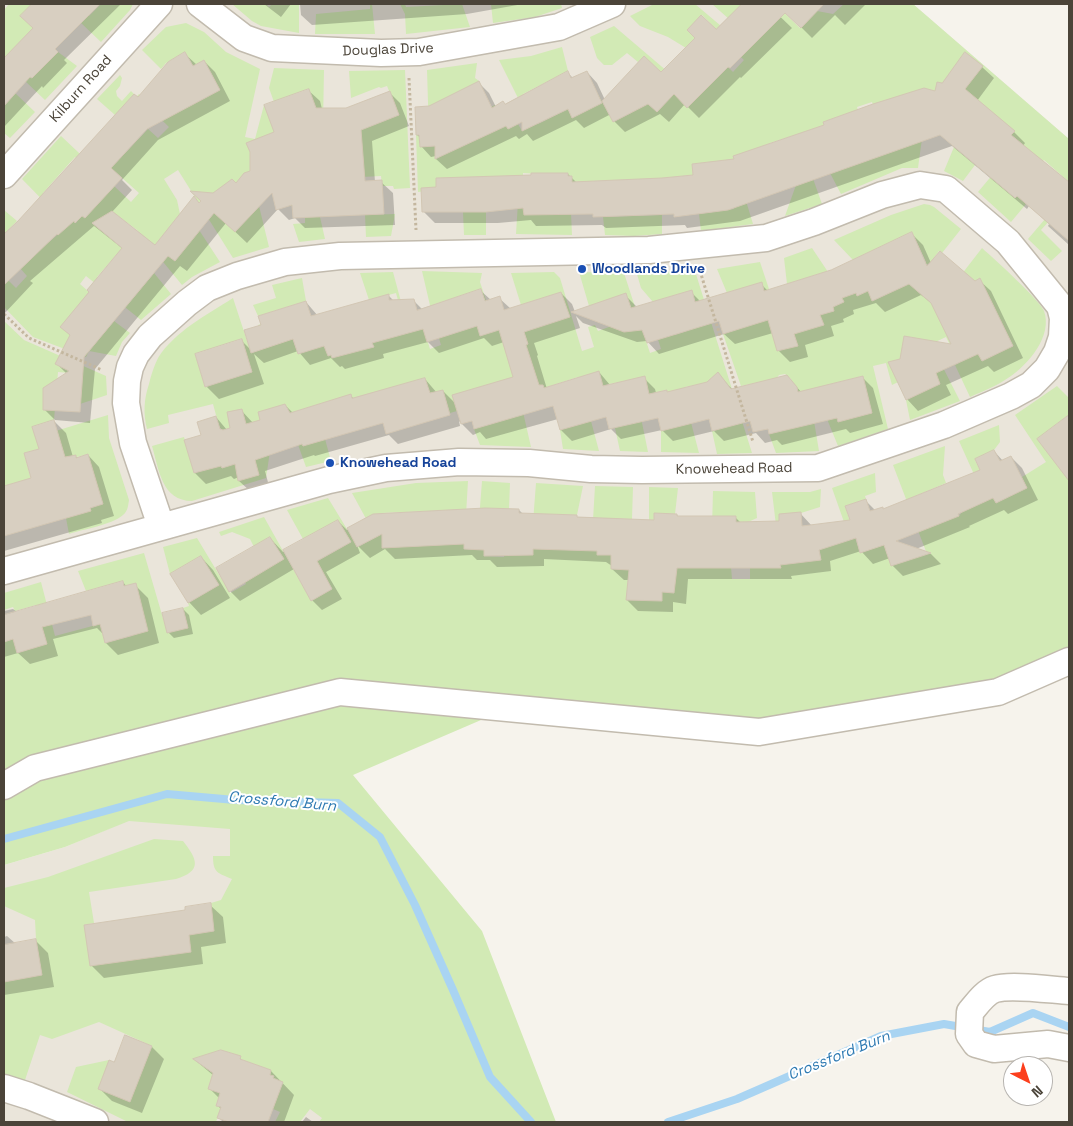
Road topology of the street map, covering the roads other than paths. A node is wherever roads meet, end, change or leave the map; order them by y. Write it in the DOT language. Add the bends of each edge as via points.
graph roads {
  1 [pos="159,4"];
  2 [pos="200,4"];
  3 [pos="612,4"];
  4 [pos="4,174"];
  5 [pos="161,526"];
  6 [pos="4,572"];
  7 [pos="1069,661"];
  8 [pos="4,786"];
  9 [pos="1069,991"];
  10 [pos="1069,1048"];
  11 [pos="4,1088"];
  12 [pos="96,1122"];
  1 -- 4 [label="street, Kilburn Road"];
  2 -- 3 [label="street, Douglas Drive" via="244,38 272,48 344,53 419,52 559,27"];
  5 -- 5 [label="street, Knowehead Road" via="133,443 126,403 127,381 136,354 150,336 207,288 291,261 340,256 692,247 776,236 882,195 920,185 946,189 1008,242 1060,306 1063,318 1057,352 1047,369 1031,385 944,425 818,468 622,470 459,462 369,471"];
  5 -- 6 [label="street, Knowehead Road"];
  7 -- 8 [label="street" via="998,692 760,732 340,692 35,768"];
  9 -- 10 [label="street" via="995,989 970,1012 969,1034 976,1044 994,1049 1048,1044"];
  11 -- 12 [label="street"];
}
